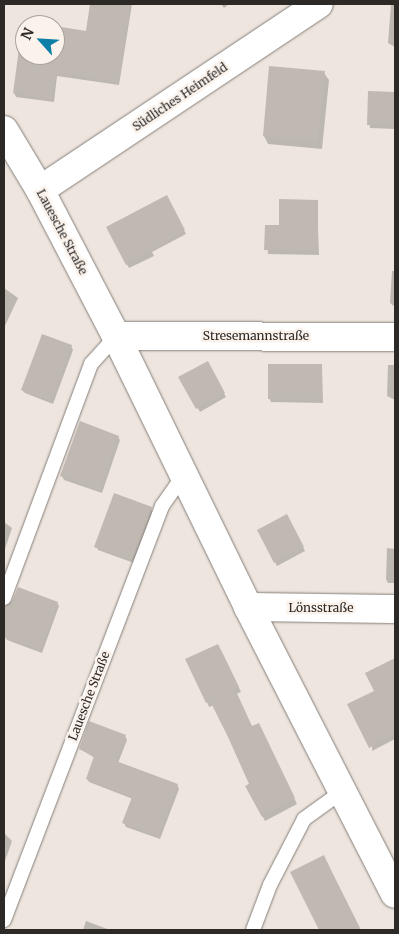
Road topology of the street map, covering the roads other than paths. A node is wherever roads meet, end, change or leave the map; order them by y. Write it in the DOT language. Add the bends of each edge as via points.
graph roads {
  1 [pos="320,4"];
  2 [pos="4,130"];
  3 [pos="40,190"];
  4 [pos="116,336"];
  5 [pos="395,337"];
  6 [pos="183,476"];
  7 [pos="4,598"];
  8 [pos="248,607"];
  9 [pos="395,608"];
  10 [pos="340,793"];
  11 [pos="395,894"];
  12 [pos="4,920"];
  13 [pos="254,930"];
  1 -- 3 [label="street, Südliches Heimfeld"];
  2 -- 3 [label="street, Lauesche Straße"];
  3 -- 4 [label="street, Lauesche Straße"];
  4 -- 5 [label="street, Stresemannstraße"];
  4 -- 6 [label="street, Lauesche Straße"];
  4 -- 7 [label="lane" via="91,364"];
  6 -- 8 [label="street, Lauesche Straße"];
  6 -- 12 [label="lane, Lauesche Straße" via="162,506"];
  8 -- 9 [label="street, Lönsstraße"];
  8 -- 10 [label="street, Lauesche Straße"];
  10 -- 11 [label="street, Lauesche Straße"];
  10 -- 13 [label="lane" via="304,819 270,885"];
}
